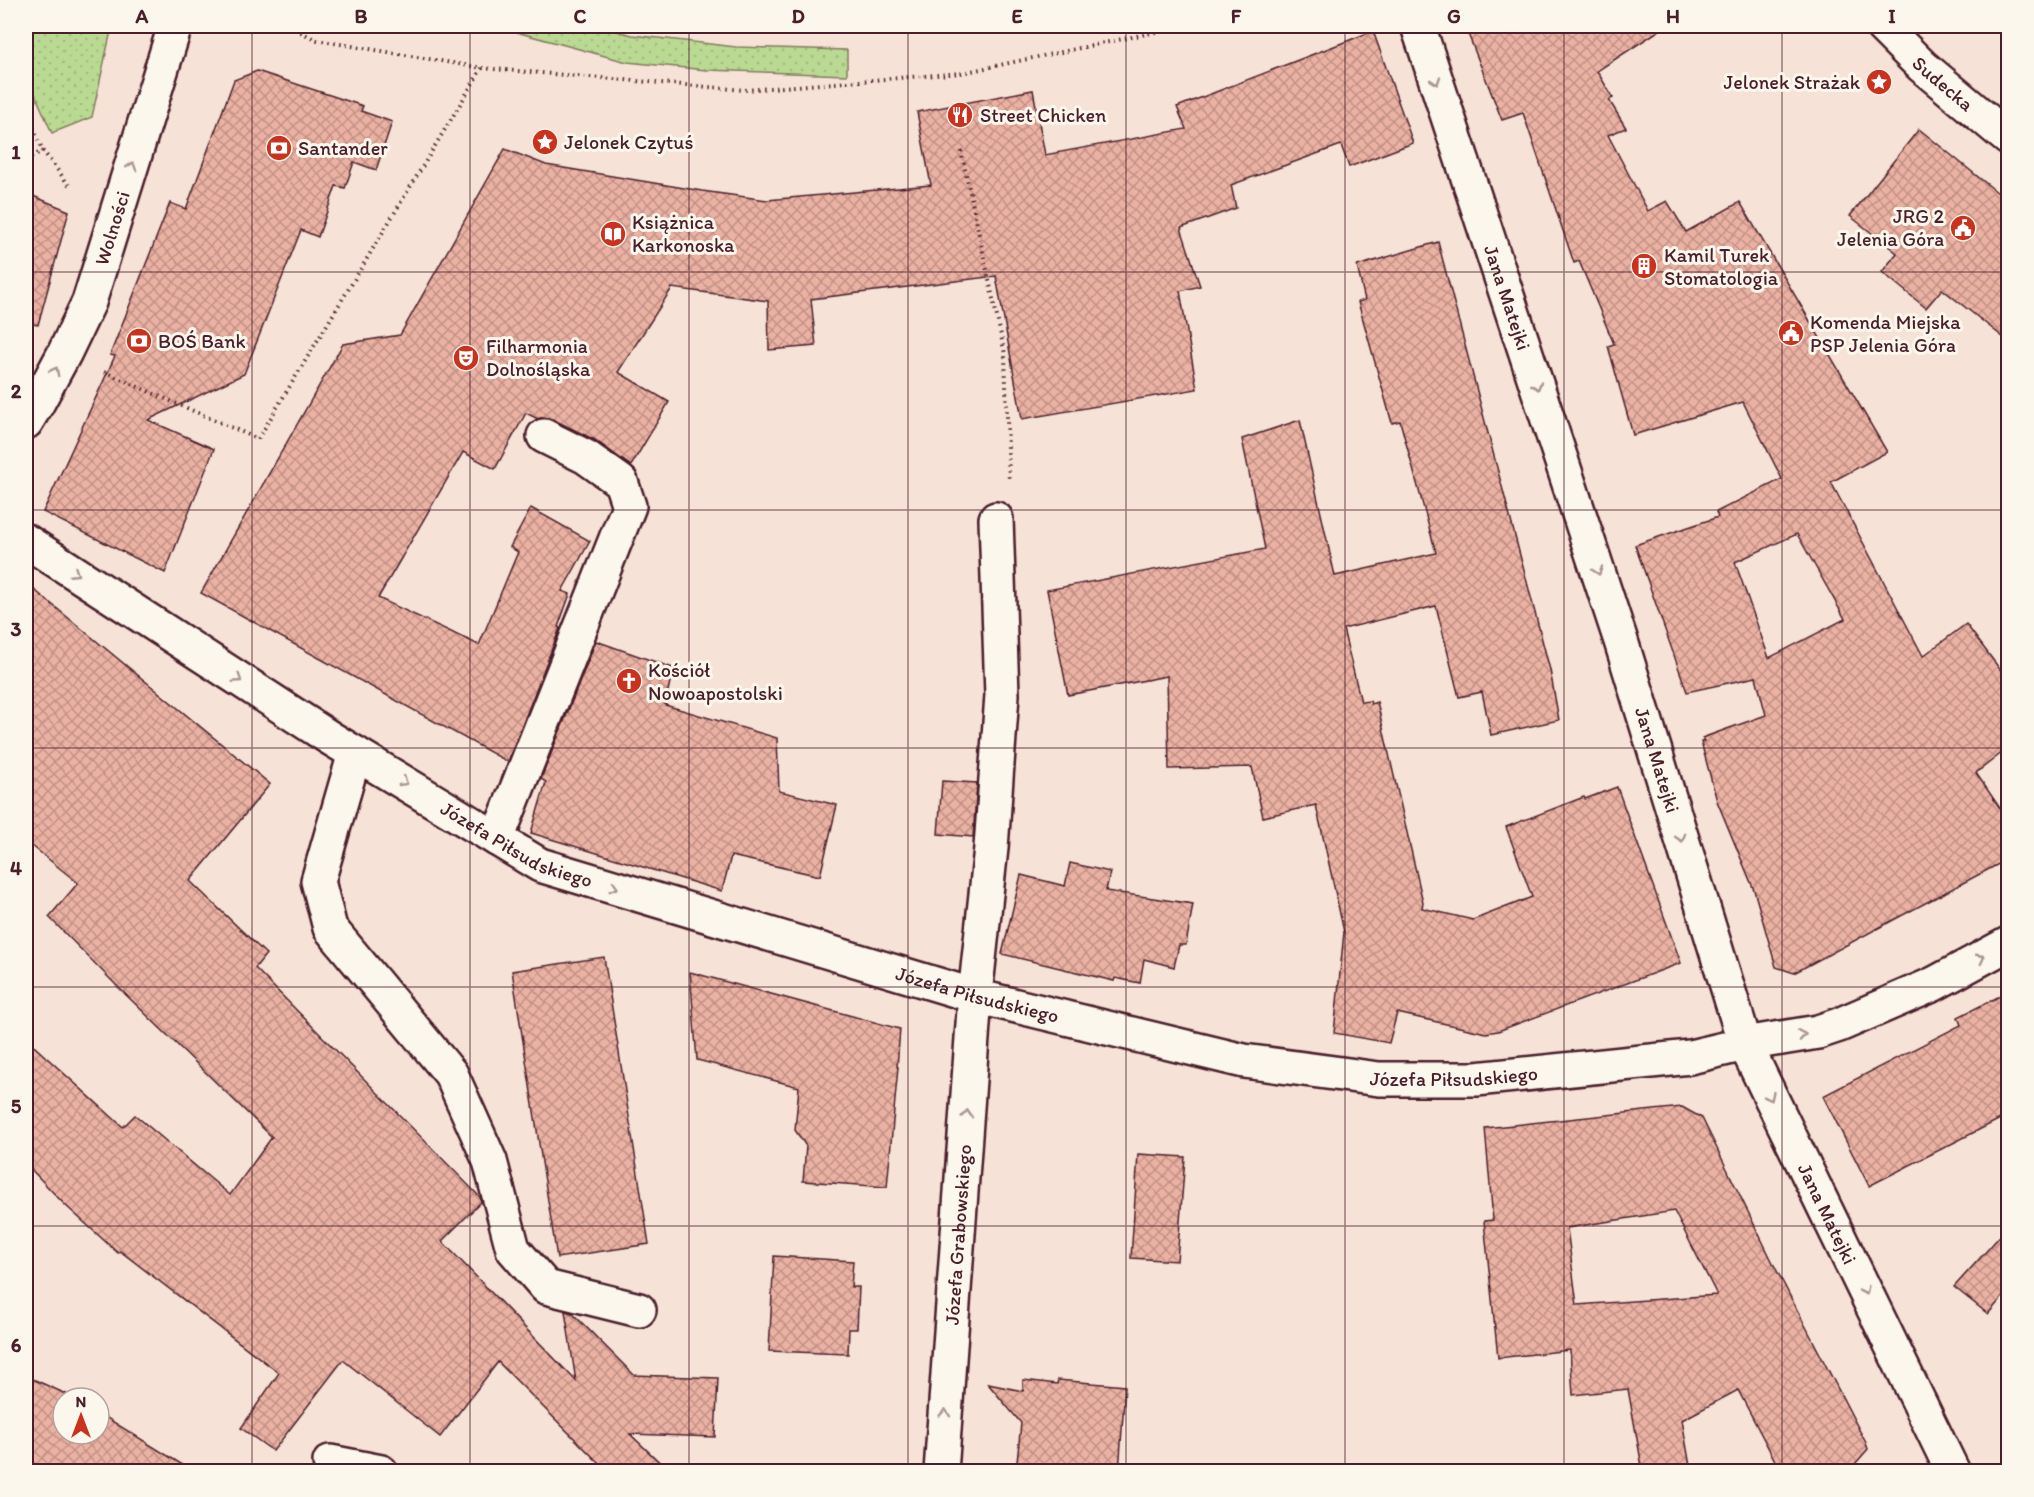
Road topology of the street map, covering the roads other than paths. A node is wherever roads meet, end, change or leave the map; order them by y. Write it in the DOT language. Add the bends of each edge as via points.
graph roads {
  1 [pos="175,26"];
  2 [pos="1418,26"];
  3 [pos="1882,26"];
  4 [pos="2008,138"];
  5 [pos="26,422"];
  6 [pos="544,436"];
  7 [pos="996,519"];
  8 [pos="26,541"];
  9 [pos="355,753"];
  10 [pos="497,838"];
  11 [pos="2008,944"];
  12 [pos="975,996"];
  13 [pos="1745,1044"];
  14 [pos="639,1310"];
  15 [pos="330,1462"];
  16 [pos="381,1472"];
  17 [pos="941,1472"];
  18 [pos="1953,1472"];
  5 -- 1 [label="street, Wolności, one-way" via="89,302"];
  2 -- 13 [label="street, Jana Matejki, one-way" via="1621,641"];
  3 -- 4 [label="street, Sudecka" via="1922,66"];
  6 -- 10 [label="street" via="586,457 621,482 629,506"];
  7 -- 12 [label="street, Józefa Grabowskiego" via="1002,695"];
  8 -- 9 [label="street, Józefa Piłsudskiego, one-way"];
  9 -- 10 [label="street, Józefa Piłsudskiego, one-way"];
  9 -- 14 [label="street" via="318,881 330,927 451,1074 490,1161 513,1249 546,1287"];
  10 -- 12 [label="street, Józefa Piłsudskiego, one-way" via="540,865"];
  13 -- 11 [label="street, Józefa Piłsudskiego, one-way" via="1839,1025 1934,984"];
  12 -- 13 [label="street, Józefa Piłsudskiego" via="1244,1060 1379,1078 1476,1079 1689,1057"];
  17 -- 12 [label="street, Józefa Grabowskiego, one-way"];
  13 -- 18 [label="street, Jana Matejki, one-way"];
  15 -- 16 [label="street"];
}
